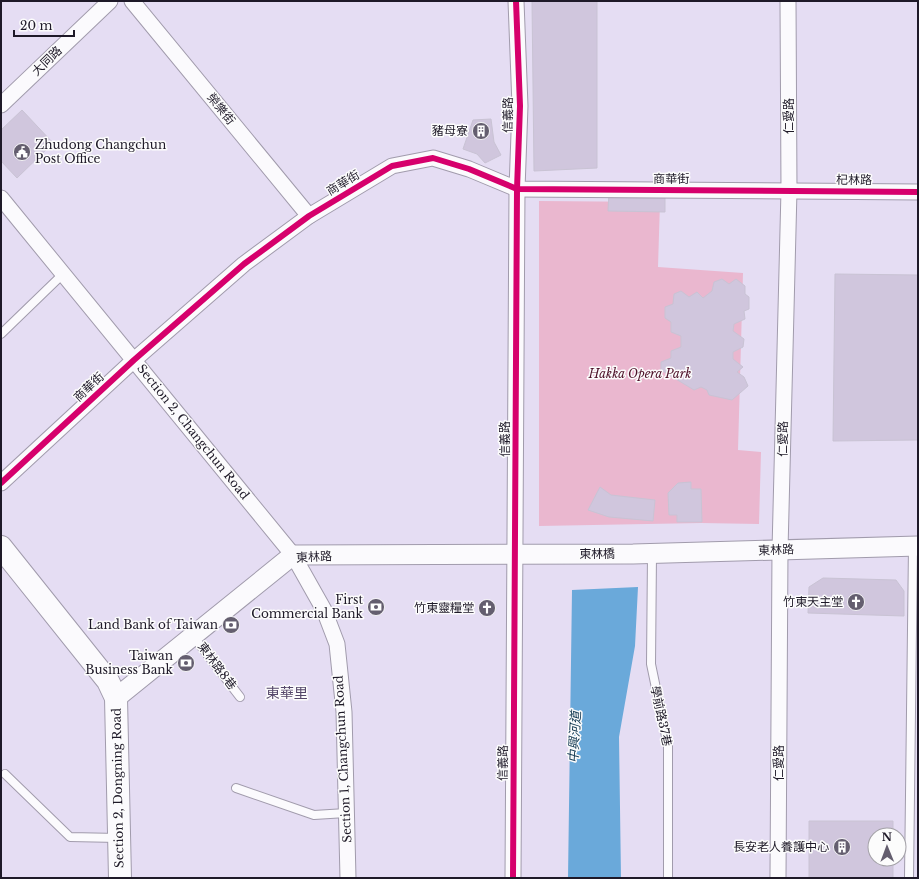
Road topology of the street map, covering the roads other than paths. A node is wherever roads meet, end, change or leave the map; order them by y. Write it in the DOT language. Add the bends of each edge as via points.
graph roads {
  1 [pos="110,1"];
  2 [pos="132,1"];
  3 [pos="516,1"];
  4 [pos="788,1"];
  5 [pos="1,105"];
  6 [pos="517,189"];
  7 [pos="789,190"];
  8 [pos="918,192"];
  9 [pos="1,198"];
  10 [pos="309,216"];
  11 [pos="63,274"];
  12 [pos="1,334"];
  13 [pos="134,360"];
  14 [pos="1,483"];
  15 [pos="916,546"];
  16 [pos="1,547"];
  17 [pos="780,550"];
  18 [pos="561,554"];
  19 [pos="633,554"];
  20 [pos="652,554"];
  21 [pos="293,555"];
  22 [pos="516,555"];
  23 [pos="193,636"];
  24 [pos="240,697"];
  25 [pos="116,698"];
  26 [pos="5,774"];
  27 [pos="236,788"];
  28 [pos="914,799"];
  29 [pos="346,813"];
  30 [pos="119,838"];
  31 [pos="120,878"];
  32 [pos="348,878"];
  33 [pos="513,878"];
  34 [pos="668,878"];
  35 [pos="778,878"];
  36 [pos="909,878"];
  1 -- 5 [label="street, 大同路"];
  2 -- 10 [label="street, 榮樂街"];
  3 -- 6 [label="street, 信義路" via="520,106"];
  4 -- 7 [label="street, 仁愛路"];
  6 -- 7 [label="street, 商華街"];
  6 -- 10 [label="street, 商華街" via="434,158 392,166"];
  6 -- 22 [label="street, 信義路"];
  7 -- 8 [label="street, 杞林路"];
  7 -- 17 [label="street, 仁愛路"];
  9 -- 11 [label="street, Section 2, Changchun Road"];
  10 -- 13 [label="street, 商華街" via="244,264"];
  11 -- 12 [label="lane"];
  11 -- 13 [label="street, Section 2, Changchun Road"];
  13 -- 14 [label="street, 商華街"];
  13 -- 21 [label="street, Section 2, Changchun Road"];
  15 -- 17 [label="street, 東林路"];
  15 -- 28 [label="lane"];
  16 -- 25 [label="main road" via="108,681"];
  17 -- 20 [label="street, 東林路"];
  17 -- 35 [label="street, 仁愛路"];
  18 -- 19 [label="street, 東林橋"];
  18 -- 22 [label="street, 東林路"];
  19 -- 20 [label="street, 東林路"];
  20 -- 34 [label="lane, 學前路37巷" via="651,664 668,746"];
  21 -- 22 [label="street, 東林路"];
  21 -- 23 [label="street, 東林路"];
  21 -- 29 [label="street, Section 1, Changchun Road" via="324,610 337,644 344,712"];
  22 -- 33 [label="street, 信義路"];
  23 -- 24 [label="lane, 東林路8巷"];
  23 -- 25 [label="street, 東林路"];
  25 -- 30 [label="main road, Section 2, Dongning Road"];
  26 -- 30 [label="lane" via="70,837"];
  27 -- 29 [label="lane" via="314,815"];
  28 -- 36 [label="lane"];
  29 -- 32 [label="street, Section 1, Changchun Road"];
  30 -- 31 [label="main road, Section 2, Dongning Road"];
}
